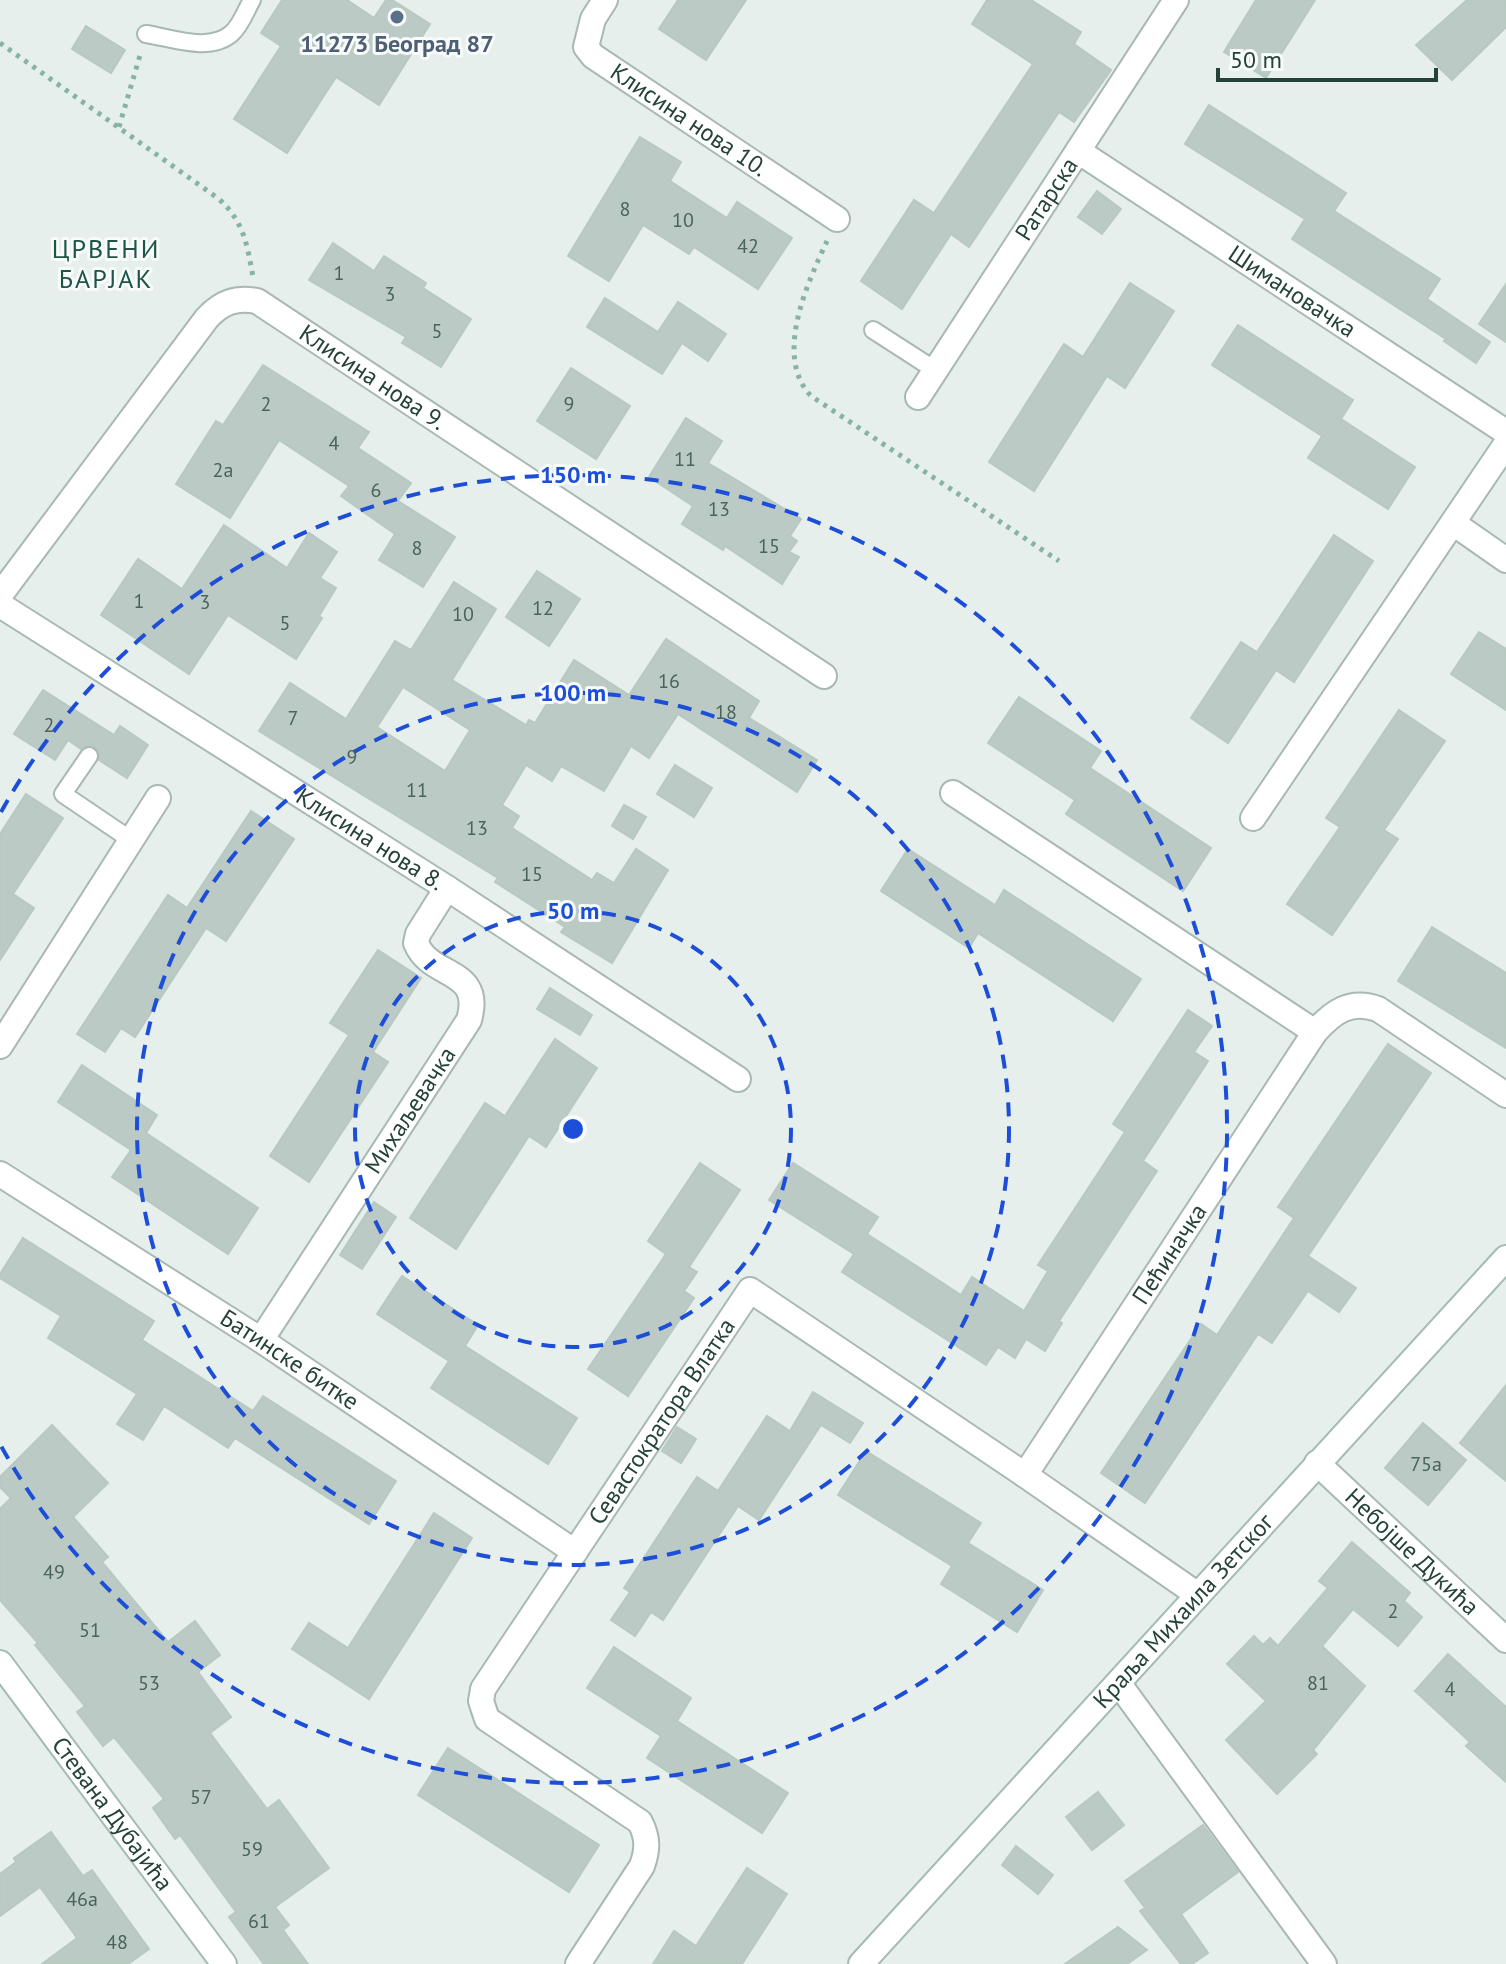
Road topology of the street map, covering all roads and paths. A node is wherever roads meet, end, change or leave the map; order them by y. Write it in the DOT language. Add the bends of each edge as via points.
graph roads {
  1 [pos="252,0"];
  2 [pos="605,0"];
  3 [pos="1167,3"];
  4 [pos="146,34"];
  5 [pos="0,43"];
  6 [pos="119,127"];
  7 [pos="1078,151"];
  8 [pos="837,219"];
  9 [pos="248,252"];
  10 [pos="873,330"];
  11 [pos="935,370"];
  12 [pos="918,397"];
  13 [pos="1506,432"];
  14 [pos="1506,444"];
  15 [pos="1453,523"];
  16 [pos="1506,560"];
  17 [pos="1059,561"];
  18 [pos="0,595"];
  19 [pos="0,605"];
  20 [pos="824,676"];
  21 [pos="89,756"];
  22 [pos="953,793"];
  23 [pos="158,798"];
  24 [pos="1253,818"];
  25 [pos="131,840"];
  26 [pos="447,888"];
  27 [pos="1315,1032"];
  28 [pos="0,1046"];
  29 [pos="738,1079"];
  30 [pos="1506,1095"];
  31 [pos="0,1174"];
  32 [pos="1506,1258"];
  33 [pos="261,1340"];
  34 [pos="1317,1463"];
  35 [pos="1025,1475"];
  36 [pos="575,1552"];
  37 [pos="1198,1595"];
  38 [pos="1506,1640"];
  39 [pos="0,1663"];
  40 [pos="1119,1684"];
  41 [pos="224,1964"];
  42 [pos="578,1964"];
  43 [pos="861,1964"];
  44 [pos="1324,1964"];
  1 -- 4 [label="lane" via="235,31 218,43"];
  2 -- 8 [label="street, Клисина нова 10." via="587,34 586,47 593,56"];
  3 -- 7 [label="street, Ратарска"];
  4 -- 6 [label="path"];
  5 -- 6 [label="path"];
  6 -- 9 [label="path" via="234,212"];
  7 -- 11 [label="street, Ратарска"];
  7 -- 13 [label="street, Шимановачка"];
  8 -- 17 [label="path" via="796,322 803,387"];
  10 -- 11 [label="lane"];
  11 -- 12 [label="street, Ратарска"];
  14 -- 15 [label="street"];
  15 -- 16 [label="street"];
  15 -- 24 [label="street"];
  18 -- 20 [label="street, Клисина нова 9." via="207,318 243,298 257,301"];
  19 -- 26 [label="street, Клисина нова 8."];
  21 -- 25 [label="lane" via="63,794"];
  22 -- 27 [label="street"];
  23 -- 25 [label="street"];
  25 -- 28 [label="street"];
  26 -- 29 [label="street, Клисина нова 8."];
  26 -- 33 [label="street, Михаљевачка" via="416,943 470,991 469,1020"];
  27 -- 30 [label="street, Пећиначка" via="1337,1010 1367,1005"];
  27 -- 35 [label="street, Пећиначка"];
  31 -- 33 [label="street, Батинске битке"];
  32 -- 34 [label="street, Краља Михаила Зетског"];
  33 -- 36 [label="street, Батинске битке"];
  34 -- 37 [label="street, Краља Михаила Зетског"];
  34 -- 38 [label="street, Небојше Дукића"];
  35 -- 36 [label="street, Севастократора Влатка" via="750,1290"];
  35 -- 37 [label="street, Севастократора Влатка"];
  36 -- 42 [label="street, Севастократора Влатка" via="483,1689 481,1701 487,1719 640,1822 646,1835 642,1866"];
  37 -- 40 [label="street, Краља Михаила Зетског"];
  39 -- 41 [label="street, Стевана Дубајића"];
  40 -- 43 [label="street, Краља Михаила Зетског"];
  40 -- 44 [label="street"];
}
